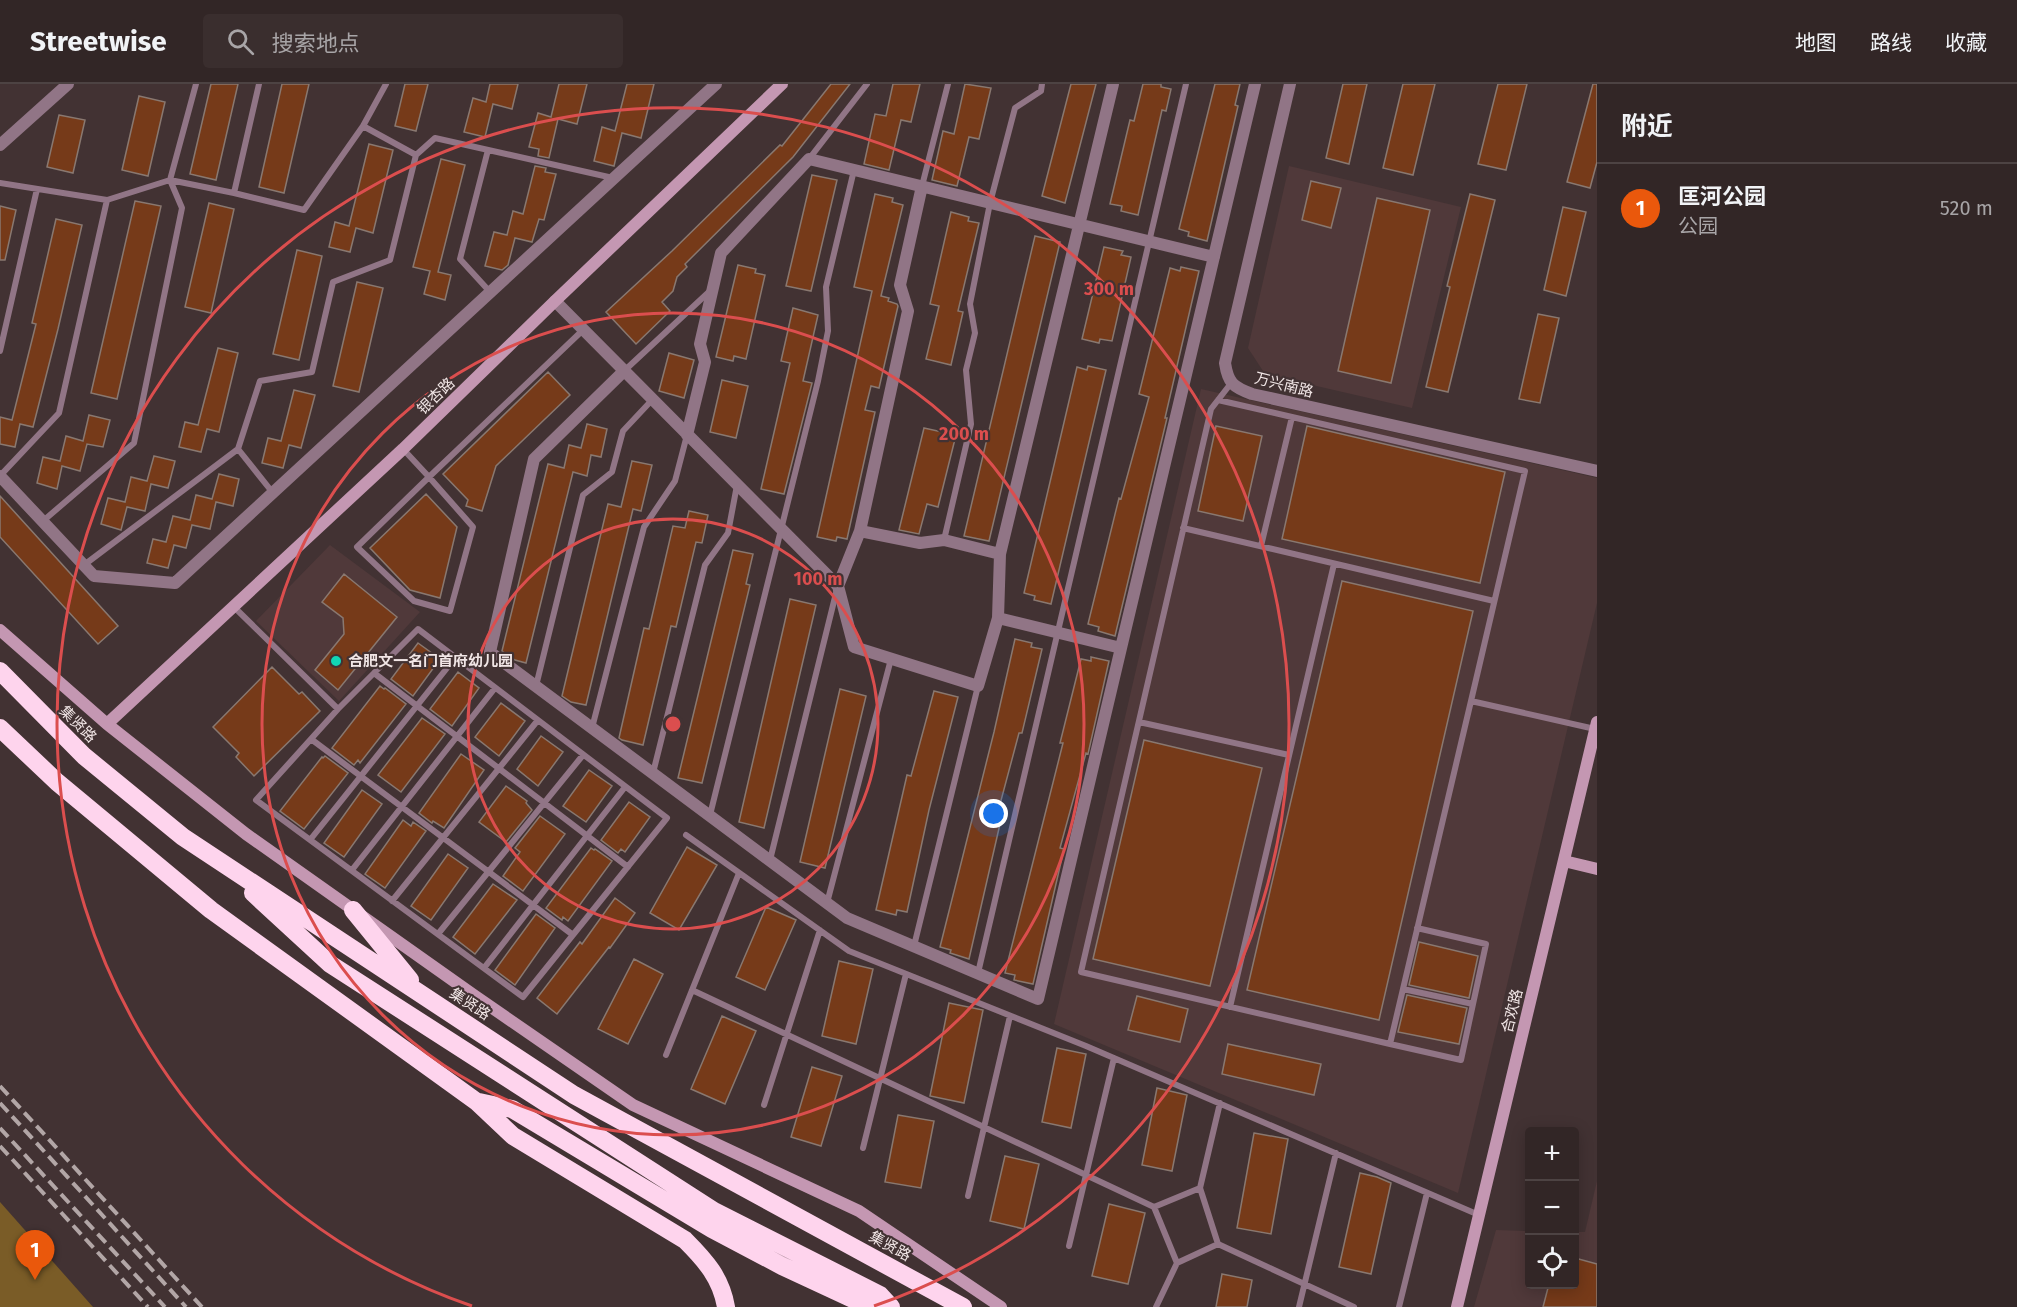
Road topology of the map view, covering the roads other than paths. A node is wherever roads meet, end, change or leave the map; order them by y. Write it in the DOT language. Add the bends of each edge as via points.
graph roads {
  1 [pos="68,84"];
  2 [pos="196,84"];
  3 [pos="259,84"];
  4 [pos="386,84"];
  5 [pos="716,84"];
  6 [pos="782,84"];
  7 [pos="867,84"];
  8 [pos="948,84"];
  9 [pos="1042,84"];
  10 [pos="1113,84"];
  11 [pos="1186,84"];
  12 [pos="1255,84"];
  13 [pos="1290,84"];
  14 [pos="363,126"];
  15 [pos="0,145"];
  16 [pos="488,150"];
  17 [pos="416,154"];
  18 [pos="810,159"];
  19 [pos="854,170"];
  20 [pos="614,178"];
  21 [pos="171,180"];
  22 [pos="0,183"];
  23 [pos="922,186"];
  24 [pos="37,189"];
  25 [pos="234,193"];
  26 [pos="107,200"];
  27 [pos="990,203"];
  28 [pos="1080,225"];
  29 [pos="1148,242"];
  30 [pos="1214,257"];
  31 [pos="713,287"];
  32 [pos="490,293"];
  33 [pos="555,301"];
  34 [pos="583,330"];
  35 [pos="0,351"];
  36 [pos="624,371"];
  37 [pos="1232,382"];
  38 [pos="652,400"];
  39 [pos="1218,400"];
  40 [pos="1292,417"];
  41 [pos="687,435"];
  42 [pos="238,449"];
  43 [pos="403,449"];
  44 [pos="1597,471"];
  45 [pos="0,476"];
  46 [pos="429,477"];
  47 [pos="737,484"];
  48 [pos="274,494"];
  49 [pos="43,522"];
  50 [pos="1183,528"];
  51 [pos="781,529"];
  52 [pos="860,531"];
  53 [pos="944,540"];
  54 [pos="1261,546"];
  55 [pos="1000,554"];
  56 [pos="1334,564"];
  57 [pos="84,565"];
  58 [pos="838,586"];
  59 [pos="1494,601"];
  60 [pos="234,607"];
  61 [pos="998,618"];
  62 [pos="0,630"];
  63 [pos="1058,633"];
  64 [pos="1121,648"];
  65 [pos="455,658"];
  66 [pos="891,658"];
  67 [pos="0,671"];
  68 [pos="374,673"];
  69 [pos="536,686"];
  70 [pos="978,687"];
  71 [pos="495,688"];
  72 [pos="1471,701"];
  73 [pos="417,706"];
  74 [pos="338,709"];
  75 [pos="538,720"];
  76 [pos="1139,722"];
  77 [pos="107,724"];
  78 [pos="1596,726"];
  79 [pos="0,728"];
  80 [pos="592,728"];
  81 [pos="457,736"];
  82 [pos="311,739"];
  83 [pos="583,755"];
  84 [pos="1289,755"];
  85 [pos="499,768"];
  86 [pos="653,773"];
  87 [pos="360,776"];
  88 [pos="625,788"];
  89 [pos="544,803"];
  90 [pos="402,807"];
  91 [pos="710,815"];
  92 [pos="686,835"];
  93 [pos="587,836"];
  94 [pos="443,838"];
  95 [pos="310,840"];
  96 [pos="214,857"];
  97 [pos="770,860"];
  98 [pos="1564,861"];
  99 [pos="628,867"];
  100 [pos="1597,869"];
  101 [pos="351,870"];
  102 [pos="489,872"];
  103 [pos="739,873"];
  104 [pos="392,901"];
  105 [pos="827,903"];
  106 [pos="533,905"];
  107 [pos="353,910"];
  108 [pos="1418,928"];
  109 [pos="820,930"];
  110 [pos="438,934"];
  111 [pos="573,935"];
  112 [pos="914,946"];
  113 [pos="484,968"];
  114 [pos="978,973"];
  115 [pos="906,974"];
  116 [pos="1403,989"];
  117 [pos="692,990"];
  118 [pos="421,993"];
  119 [pos="1473,1004"];
  120 [pos="1230,1007"];
  121 [pos="1010,1016"];
  122 [pos="787,1034"];
  123 [pos="1390,1044"];
  124 [pos="666,1055"];
  125 [pos="1114,1058"];
  126 [pos="880,1078"];
  127 [pos="477,1101"];
  128 [pos="1220,1103"];
  129 [pos="764,1105"];
  130 [pos="984,1127"];
  131 [pos="863,1148"];
  132 [pos="1336,1153"];
  133 [pos="1086,1175"];
  134 [pos="1200,1188"];
  135 [pos="1427,1193"];
  136 [pos="968,1196"];
  137 [pos="1154,1207"];
  138 [pos="1479,1215"];
  139 [pos="713,1221"];
  140 [pos="1218,1244"];
  141 [pos="1069,1246"];
  142 [pos="1177,1263"];
  143 [pos="1304,1284"];
  144 [pos="726,1307"];
  145 [pos="870,1307"];
  146 [pos="891,1307"];
  147 [pos="963,1307"];
  148 [pos="1001,1307"];
  149 [pos="1156,1307"];
  150 [pos="1299,1307"];
  151 [pos="1353,1307"];
  152 [pos="1400,1307"];
  153 [pos="1457,1307"];
  1 -- 15 [label="street"];
  2 -- 21 [label="lane"];
  3 -- 25 [label="lane"];
  4 -- 14 [label="lane"];
  5 -- 20 [label="street"];
  6 -- 33 [label="street, 银杏路"];
  7 -- 18 [label="lane"];
  8 -- 23 [label="lane"];
  9 -- 27 [label="lane" via="1041,91 1015,108"];
  10 -- 28 [label="street"];
  11 -- 29 [label="lane"];
  12 -- 30 [label="street"];
  13 -- 37 [label="street, 万兴南路" via="1225,363"];
  14 -- 17 [label="lane"];
  14 -- 25 [label="lane" via="304,210"];
  16 -- 17 [label="lane" via="435,138"];
  16 -- 20 [label="lane"];
  16 -- 32 [label="lane" via="460,259"];
  17 -- 42 [label="lane" via="390,260 333,282 312,372 260,381"];
  18 -- 19 [label="street"];
  18 -- 31 [label="street" via="721,253"];
  19 -- 23 [label="street"];
  19 -- 51 [label="lane" via="826,287 828,331"];
  20 -- 32 [label="street"];
  21 -- 25 [label="lane"];
  21 -- 26 [label="lane"];
  21 -- 49 [label="lane" via="183,208 134,444"];
  22 -- 24 [label="lane"];
  23 -- 27 [label="street"];
  23 -- 52 [label="street" via="900,285 908,311"];
  24 -- 26 [label="lane"];
  24 -- 35 [label="lane"];
  26 -- 45 [label="lane" via="59,413"];
  27 -- 28 [label="street"];
  27 -- 53 [label="lane" via="970,304 975,333 966,370 971,424"];
  28 -- 29 [label="street"];
  28 -- 55 [label="street"];
  29 -- 30 [label="street"];
  29 -- 63 [label="lane"];
  30 -- 64 [label="street"];
  31 -- 36 [label="lane"];
  31 -- 41 [label="street" via="700,344 705,362"];
  32 -- 48 [label="street"];
  33 -- 34 [label="street"];
  33 -- 43 [label="street, 银杏路"];
  34 -- 36 [label="street"];
  34 -- 46 [label="lane"];
  36 -- 38 [label="street"];
  36 -- 69 [label="street" via="534,459 490,652"];
  37 -- 39 [label="lane"];
  37 -- 44 [label="street, 万兴南路" via="1252,394"];
  38 -- 41 [label="street"];
  38 -- 69 [label="lane" via="623,431 612,472 583,495"];
  39 -- 40 [label="lane"];
  39 -- 50 [label="lane" via="1211,409"];
  40 -- 54 [label="lane"];
  40 -- 59 [label="lane" via="1525,471"];
  41 -- 47 [label="street"];
  41 -- 80 [label="lane" via="675,481 644,527"];
  42 -- 48 [label="lane"];
  42 -- 57 [label="lane"];
  43 -- 46 [label="lane"];
  43 -- 60 [label="street, 银杏路"];
  45 -- 49 [label="street"];
  46 -- 46 [label="lane" via="473,527 450,611 414,601 357,547"];
  47 -- 51 [label="street"];
  47 -- 86 [label="lane" via="728,533 705,565"];
  48 -- 57 [label="street" via="175,583 94,576"];
  49 -- 57 [label="street"];
  50 -- 54 [label="lane"];
  50 -- 76 [label="lane"];
  51 -- 58 [label="street"];
  51 -- 91 [label="lane"];
  52 -- 53 [label="street" via="920,543"];
  52 -- 58 [label="street"];
  53 -- 55 [label="street"];
  54 -- 56 [label="lane"];
  55 -- 61 [label="street"];
  56 -- 59 [label="lane"];
  56 -- 84 [label="lane"];
  58 -- 66 [label="street" via="854,647"];
  58 -- 97 [label="lane"];
  59 -- 72 [label="lane"];
  60 -- 74 [label="lane"];
  60 -- 77 [label="street, 银杏路"];
  61 -- 63 [label="street"];
  61 -- 70 [label="street"];
  62 -- 77 [label="street"];
  63 -- 64 [label="street"];
  63 -- 114 [label="lane"];
  64 -- 114 [label="street" via="1038,999"];
  65 -- 68 [label="lane" via="417,629"];
  65 -- 71 [label="lane"];
  65 -- 73 [label="lane"];
  66 -- 70 [label="street"];
  66 -- 105 [label="lane"];
  67 -- 96 [label="highway, 集贤路" via="84,756 183,837"];
  68 -- 73 [label="lane"];
  68 -- 74 [label="lane"];
  69 -- 80 [label="street"];
  70 -- 112 [label="lane"];
  71 -- 75 [label="lane"];
  71 -- 81 [label="lane"];
  72 -- 78 [label="lane"];
  72 -- 108 [label="lane"];
  73 -- 81 [label="lane"];
  73 -- 87 [label="lane"];
  74 -- 82 [label="lane"];
  75 -- 83 [label="lane"];
  75 -- 85 [label="lane"];
  76 -- 84 [label="lane"];
  76 -- 120 [label="lane" via="1082,972"];
  77 -- 107 [label="street" via="246,834"];
  78 -- 98 [label="street, 合欢路"];
  79 -- 127 [label="highway" via="57,782 211,910"];
  80 -- 86 [label="street"];
  81 -- 85 [label="lane"];
  81 -- 90 [label="lane"];
  82 -- 87 [label="lane"];
  82 -- 95 [label="lane" via="256,800"];
  83 -- 88 [label="lane"];
  83 -- 89 [label="lane"];
  84 -- 120 [label="lane"];
  85 -- 89 [label="lane"];
  85 -- 94 [label="lane"];
  86 -- 91 [label="street"];
  87 -- 90 [label="lane"];
  87 -- 95 [label="lane"];
  88 -- 93 [label="lane"];
  88 -- 99 [label="lane" via="667,818"];
  89 -- 93 [label="lane"];
  89 -- 102 [label="lane"];
  90 -- 94 [label="lane"];
  90 -- 101 [label="lane"];
  91 -- 97 [label="street"];
  92 -- 103 [label="lane"];
  93 -- 99 [label="lane"];
  93 -- 106 [label="lane"];
  94 -- 102 [label="lane"];
  94 -- 104 [label="lane"];
  95 -- 101 [label="lane"];
  96 -- 118 [label="highway, 集贤路"];
  96 -- 139 [label="highway" via="330,964"];
  97 -- 105 [label="street"];
  98 -- 100 [label="street"];
  98 -- 138 [label="street, 合欢路"];
  99 -- 111 [label="lane"];
  101 -- 104 [label="lane"];
  102 -- 106 [label="lane"];
  102 -- 110 [label="lane"];
  103 -- 109 [label="lane"];
  103 -- 117 [label="lane"];
  104 -- 110 [label="lane"];
  105 -- 112 [label="street" via="848,918"];
  106 -- 111 [label="lane"];
  106 -- 113 [label="lane"];
  107 -- 118 [label="highway"];
  107 -- 148 [label="street" via="633,1105 859,1211"];
  108 -- 116 [label="lane"];
  108 -- 119 [label="lane" via="1486,944"];
  109 -- 115 [label="lane" via="849,951"];
  109 -- 122 [label="lane"];
  110 -- 113 [label="lane"];
  111 -- 113 [label="lane" via="524,997"];
  112 -- 114 [label="street"];
  115 -- 121 [label="lane"];
  115 -- 126 [label="lane"];
  116 -- 119 [label="lane"];
  116 -- 123 [label="lane"];
  117 -- 122 [label="lane"];
  117 -- 124 [label="lane"];
  118 -- 147 [label="highway, 集贤路" via="574,1095"];
  119 -- 123 [label="lane" via="1461,1060"];
  120 -- 123 [label="lane"];
  121 -- 125 [label="lane"];
  121 -- 130 [label="lane"];
  122 -- 126 [label="lane"];
  122 -- 129 [label="lane"];
  125 -- 128 [label="lane"];
  125 -- 133 [label="lane"];
  126 -- 130 [label="lane"];
  126 -- 131 [label="lane"];
  127 -- 139 [label="highway" via="512,1109"];
  127 -- 144 [label="highway" via="513,1136 685,1240 709,1264 723,1290"];
  128 -- 132 [label="lane"];
  128 -- 134 [label="lane"];
  130 -- 133 [label="lane"];
  130 -- 136 [label="lane"];
  132 -- 135 [label="lane"];
  132 -- 143 [label="lane"];
  133 -- 137 [label="lane"];
  133 -- 141 [label="lane"];
  134 -- 137 [label="lane"];
  134 -- 140 [label="lane"];
  135 -- 138 [label="lane"];
  135 -- 152 [label="lane"];
  137 -- 142 [label="lane"];
  138 -- 153 [label="street, 合欢路"];
  139 -- 145 [label="highway" via="782,1266"];
  139 -- 146 [label="highway" via="880,1295"];
  140 -- 142 [label="lane"];
  140 -- 143 [label="lane"];
  142 -- 149 [label="lane"];
  143 -- 150 [label="lane"];
  143 -- 151 [label="lane"];
}
